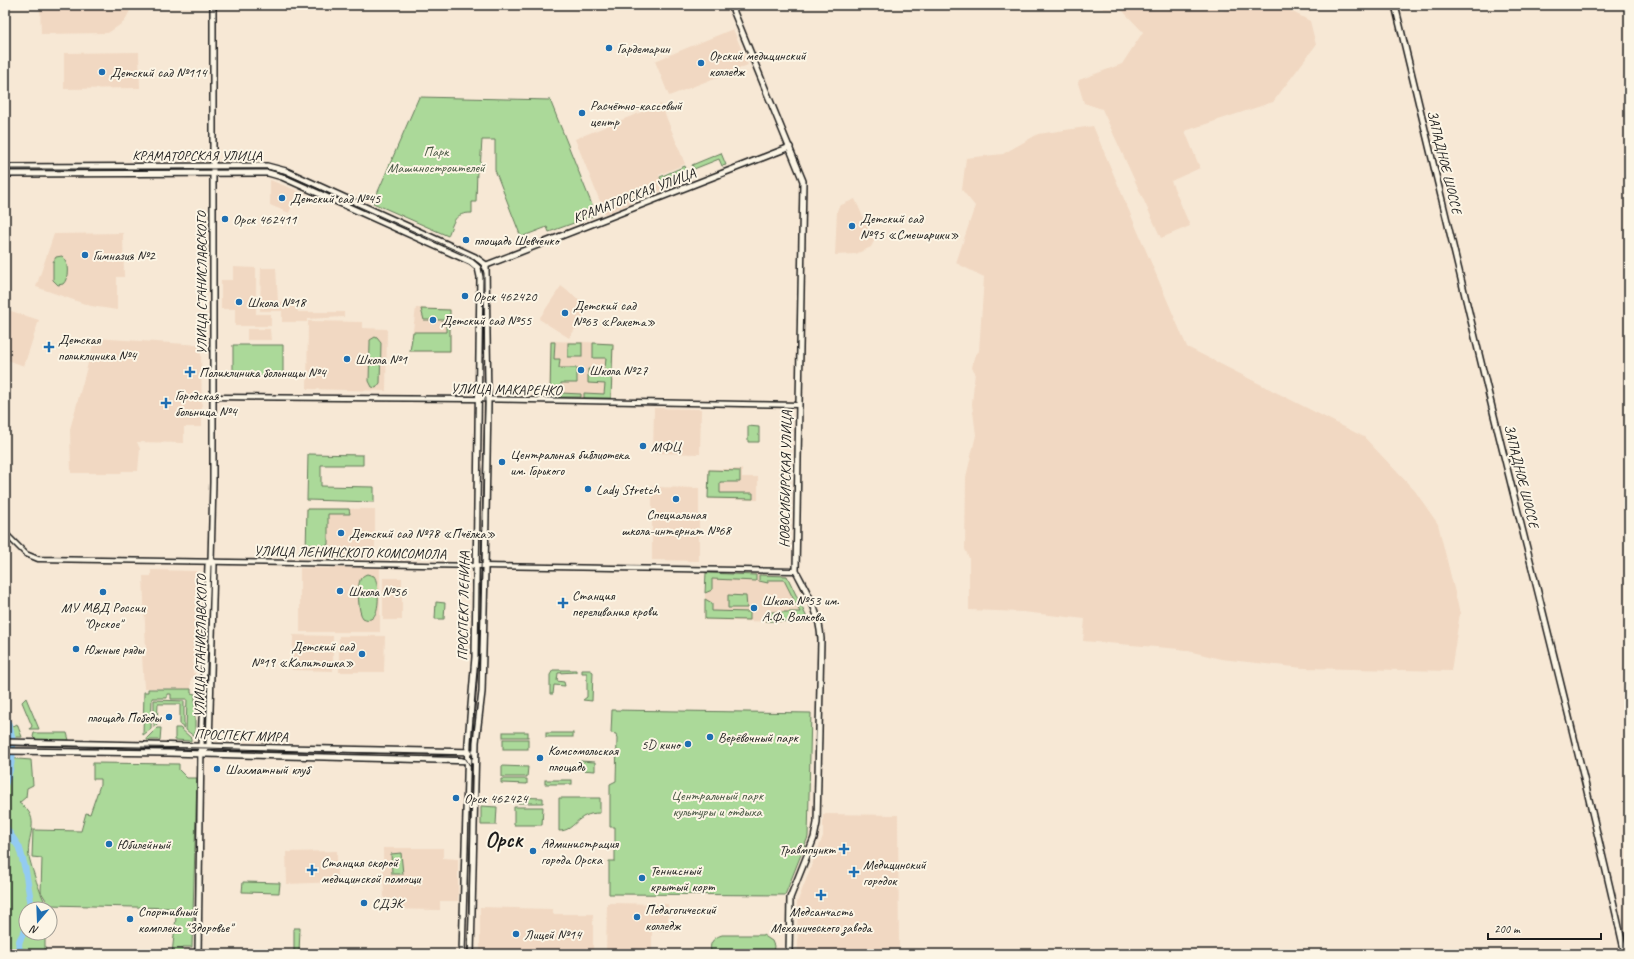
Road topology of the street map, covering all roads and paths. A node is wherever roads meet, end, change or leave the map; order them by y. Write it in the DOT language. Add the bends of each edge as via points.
graph roads {
  1 [pos="213,5"];
  2 [pos="1395,5"];
  3 [pos="732,6"];
  4 [pos="790,147"];
  5 [pos="5,167"];
  6 [pos="213,167"];
  7 [pos="5,174"];
  8 [pos="212,174"];
  9 [pos="486,265"];
  10 [pos="478,268"];
  11 [pos="213,397"];
  12 [pos="479,399"];
  13 [pos="488,399"];
  14 [pos="799,405"];
  15 [pos="6,535"];
  16 [pos="211,561"];
  17 [pos="475,565"];
  18 [pos="485,565"];
  19 [pos="796,571"];
  20 [pos="5,742"];
  21 [pos="201,746"];
  22 [pos="209,746"];
  23 [pos="5,751"];
  24 [pos="467,752"];
  25 [pos="476,752"];
  26 [pos="201,754"];
  27 [pos="467,761"];
  28 [pos="475,761"];
  29 [pos="198,954"];
  30 [pos="462,954"];
  31 [pos="471,954"];
  32 [pos="790,954"];
  33 [pos="1625,954"];
  1 -- 6 [label="main road, УЛИЦА СТАНИСЛАВСКОГО"];
  2 -- 33 [label="main road, ЗАПАДНОЕ ШОССЕ"];
  3 -- 4 [label="main road, НОВОСИБИРСКАЯ УЛИЦА"];
  4 -- 9 [label="main road, КРАМАТОРСКАЯ УЛИЦА"];
  4 -- 14 [label="main road, НОВОСИБИРСКАЯ УЛИЦА" via="803,181 804,192"];
  5 -- 6 [label="main road, КРАМАТОРСКАЯ УЛИЦА"];
  6 -- 8 [label="main road, УЛИЦА СТАНИСЛАВСКОГО"];
  6 -- 9 [label="main road, КРАМАТОРСКАЯ УЛИЦА" via="267,166 286,172 475,257"];
  7 -- 8 [label="main road, КРАМАТОРСКАЯ УЛИЦА"];
  8 -- 10 [label="main road, КРАМАТОРСКАЯ УЛИЦА" via="268,173 282,177 471,262"];
  8 -- 11 [label="main road, УЛИЦА СТАНИСЛАВСКОГО"];
  9 -- 10 [label="main road, КРАМАТОРСКАЯ УЛИЦА"];
  9 -- 13 [label="main road, ПРОСПЕКТ ЛЕНИНА"];
  10 -- 12 [label="main road, ПРОСПЕКТ ЛЕНИНА"];
  11 -- 12 [label="street, УЛИЦА МАКАРЕНКО"];
  11 -- 16 [label="main road, УЛИЦА СТАНИСЛАВСКОГО"];
  12 -- 13 [label="street, УЛИЦА МАКАРЕНКО"];
  12 -- 17 [label="main road, ПРОСПЕКТ ЛЕНИНА"];
  13 -- 14 [label="street, УЛИЦА МАКАРЕНКО"];
  13 -- 18 [label="main road, ПРОСПЕКТ ЛЕНИНА"];
  14 -- 19 [label="main road, НОВОСИБИРСКАЯ УЛИЦА"];
  15 -- 16 [label="street, УЛИЦА ЛЕНИНСКОГО КОМСОМОЛА" via="26,554 38,558"];
  16 -- 17 [label="street, УЛИЦА ЛЕНИНСКОГО КОМСОМОЛА"];
  16 -- 21 [label="main road, УЛИЦА СТАНИСЛАВСКОГО" via="208,565"];
  16 -- 22 [label="main road, УЛИЦА СТАНИСЛАВСКОГО" via="214,565"];
  17 -- 18 [label="street, УЛИЦА ЛЕНИНСКОГО КОМСОМОЛА"];
  17 -- 24 [label="main road, ПРОСПЕКТ ЛЕНИНА" via="475,657"];
  18 -- 19 [label="street, УЛИЦА ЛЕНИНСКОГО КОМСОМОЛА"];
  18 -- 25 [label="main road, ПРОСПЕКТ ЛЕНИНА" via="482,692 478,711"];
  19 -- 32 [label="main road, НОВОСИБИРСКАЯ УЛИЦА" via="817,612 821,639 817,823 814,838 790,898"];
  20 -- 21 [label="main road, ПРОСПЕКТ МИРА"];
  21 -- 22 [label="main road, ПРОСПЕКТ МИРА"];
  21 -- 26 [label="main road, УЛИЦА СТАНИСЛАВСКОГО"];
  22 -- 24 [label="main road, ПРОСПЕКТ МИРА"];
  22 -- 26 [label="main road"];
  23 -- 26 [label="main road, ПРОСПЕКТ МИРА"];
  24 -- 25 [label="main road, ПРОСПЕКТ МИРА"];
  24 -- 27 [label="main road, ПРОСПЕКТ ЛЕНИНА"];
  25 -- 28 [label="main road, ПРОСПЕКТ ЛЕНИНА"];
  26 -- 27 [label="main road, ПРОСПЕКТ МИРА"];
  26 -- 29 [label="main road, УЛИЦА СТАНИСЛАВСКОГО"];
  27 -- 28 [label="main road, ПРОСПЕКТ МИРА"];
  27 -- 30 [label="main road, ПРОСПЕКТ ЛЕНИНА"];
  28 -- 31 [label="main road, ПРОСПЕКТ ЛЕНИНА"];
}
